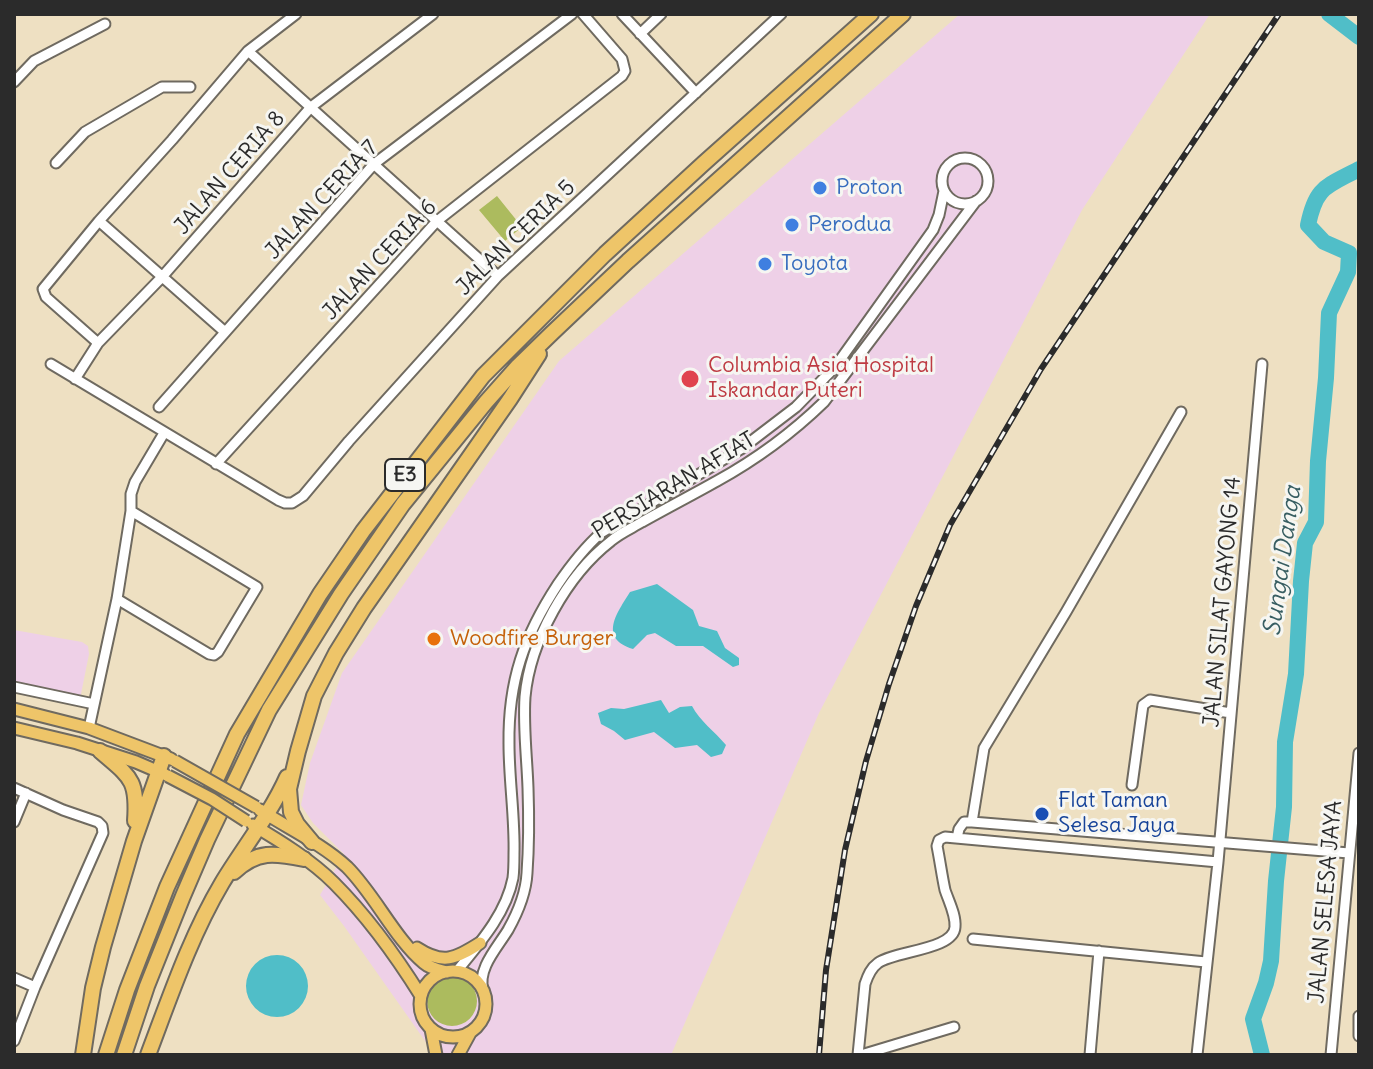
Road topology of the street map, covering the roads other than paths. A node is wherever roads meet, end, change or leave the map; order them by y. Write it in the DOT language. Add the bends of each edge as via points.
graph roads {
  1 [pos="296,14"];
  2 [pos="433,14"];
  3 [pos="572,14"];
  4 [pos="583,14"];
  5 [pos="622,14"];
  6 [pos="661,14"];
  7 [pos="781,14"];
  8 [pos="871,14"];
  9 [pos="903,14"];
  10 [pos="105,24"];
  11 [pos="640,34"];
  12 [pos="248,51"];
  13 [pos="14,82"];
  14 [pos="190,87"];
  15 [pos="696,93"];
  16 [pos="311,107"];
  17 [pos="56,163"];
  18 [pos="374,164"];
  19 [pos="944,191"];
  20 [pos="976,201"];
  21 [pos="99,221"];
  22 [pos="437,221"];
  23 [pos="498,276"];
  24 [pos="162,277"];
  25 [pos="225,332"];
  26 [pos="552,333"];
  27 [pos="98,343"];
  28 [pos="51,364"];
  29 [pos="1262,364"];
  30 [pos="75,379"];
  31 [pos="159,407"];
  32 [pos="1181,412"];
  33 [pos="164,433"];
  34 [pos="216,464"];
  35 [pos="711,468"];
  36 [pos="695,476"];
  37 [pos="717,481"];
  38 [pos="701,489"];
  39 [pos="131,511"];
  40 [pos="584,548"];
  41 [pos="593,556"];
  42 [pos="117,599"];
  43 [pos="14,687"];
  44 [pos="94,704"];
  45 [pos="14,709"];
  46 [pos="1231,713"];
  47 [pos="14,728"];
  48 [pos="89,728"];
  49 [pos="100,751"];
  50 [pos="298,751"];
  51 [pos="1359,753"];
  52 [pos="166,766"];
  53 [pos="1132,785"];
  54 [pos="14,788"];
  55 [pos="26,793"];
  56 [pos="261,811"];
  57 [pos="14,822"];
  58 [pos="972,822"];
  59 [pos="252,824"];
  60 [pos="1355,835"];
  61 [pos="957,838"];
  62 [pos="134,841"];
  63 [pos="312,842"];
  64 [pos="1221,843"];
  65 [pos="1349,853"];
  66 [pos="304,859"];
  67 [pos="1218,862"];
  68 [pos="222,884"];
  69 [pos="510,887"];
  70 [pos="523,892"];
  71 [pos="403,939"];
  72 [pos="973,939"];
  73 [pos="480,943"];
  74 [pos="1099,951"];
  75 [pos="1206,962"];
  76 [pos="452,972"];
  77 [pos="14,978"];
  78 [pos="35,987"];
  79 [pos="483,990"];
  80 [pos="421,996"];
  81 [pos="1359,1016"];
  82 [pos="954,1027"];
  83 [pos="431,1029"];
  84 [pos="470,1033"];
  85 [pos="1359,1036"];
  86 [pos="14,1041"];
  87 [pos="83,1055"];
  88 [pos="106,1055"];
  89 [pos="124,1055"];
  90 [pos="148,1055"];
  91 [pos="436,1055"];
  92 [pos="458,1055"];
  93 [pos="859,1055"];
  94 [pos="1090,1055"];
  95 [pos="1197,1055"];
  96 [pos="1331,1055"];
  1 -- 12 [label="street"];
  2 -- 16 [label="street, JALAN CERIA 8"];
  3 -- 18 [label="street, JALAN CERIA 7"];
  4 -- 22 [label="street, JALAN CERIA 6" via="622,59 625,71"];
  5 -- 11 [label="street"];
  6 -- 11 [label="street"];
  7 -- 15 [label="street, JALAN CERIA 5"];
  8 -- 88 [label="highway, E3" via="605,254 483,376 363,531 237,734 167,887"];
  9 -- 26 [label="highway, E3"];
  10 -- 13 [label="street" via="34,61"];
  11 -- 15 [label="street"];
  12 -- 16 [label="street"];
  12 -- 21 [label="street"];
  14 -- 17 [label="street" via="162,87 85,132"];
  15 -- 23 [label="street, JALAN CERIA 5"];
  16 -- 18 [label="street"];
  16 -- 24 [label="street, JALAN CERIA 8"];
  18 -- 22 [label="street"];
  18 -- 25 [label="street, JALAN CERIA 7"];
  19 -- 20 [label="street" via="954,202"];
  19 -- 20 [label="street, PERSIARAN AFIAT" via="945,169 957,159 972,159 987,175 986,190"];
  19 -- 35 [label="street, PERSIARAN AFIAT" via="933,230 835,367 772,427"];
  20 -- 37 [label="street, PERSIARAN AFIAT" via="824,402 768,450"];
  21 -- 24 [label="street"];
  21 -- 27 [label="street" via="43,289"];
  22 -- 23 [label="street"];
  22 -- 34 [label="street, JALAN CERIA 6"];
  23 -- 34 [label="street, JALAN CERIA 5" via="303,496 285,503"];
  24 -- 25 [label="street"];
  24 -- 27 [label="street, JALAN CERIA 8"];
  25 -- 31 [label="street, JALAN CERIA 7"];
  26 -- 50 [label="highway" via="336,653 314,696"];
  26 -- 89 [label="highway, E3" via="486,402 403,504 269,710 183,896"];
  27 -- 30 [label="street, JALAN CERIA 8"];
  28 -- 30 [label="street"];
  29 -- 46 [label="street, JALAN SILAT GAYONG 14"];
  30 -- 33 [label="street"];
  32 -- 58 [label="street" via="984,748"];
  33 -- 34 [label="street"];
  33 -- 39 [label="street" via="135,482"];
  35 -- 36 [label="street, PERSIARAN AFIAT"];
  35 -- 37 [label="street"];
  36 -- 38 [label="street"];
  36 -- 40 [label="street, PERSIARAN AFIAT"];
  37 -- 38 [label="street, PERSIARAN AFIAT"];
  38 -- 41 [label="street, PERSIARAN AFIAT"];
  39 -- 42 [label="street"];
  39 -- 42 [label="street" via="257,587 214,655"];
  40 -- 41 [label="street"];
  40 -- 69 [label="street, PERSIARAN AFIAT" via="547,600 518,666 509,744 514,840"];
  41 -- 70 [label="street, PERSIARAN AFIAT" via="549,619 532,661 525,696 529,853"];
  42 -- 44 [label="street"];
  43 -- 44 [label="street"];
  44 -- 48 [label="street"];
  45 -- 48 [label="main road"];
  46 -- 53 [label="street" via="1150,700 1143,705"];
  46 -- 64 [label="street, JALAN SILAT GAYONG 14"];
  47 -- 49 [label="main road"];
  48 -- 52 [label="main road"];
  49 -- 52 [label="main road"];
  49 -- 62 [label="highway" via="133,783"];
  50 -- 56 [label="highway" via="284,782"];
  50 -- 63 [label="highway" via="289,789 291,812"];
  51 -- 60 [label="street, JALAN SELESA JAYA"];
  52 -- 56 [label="main road, bridge"];
  52 -- 59 [label="main road, bridge"];
  52 -- 62 [label="highway"];
  54 -- 55 [label="street"];
  55 -- 57 [label="street"];
  55 -- 78 [label="street" via="98,822 103,833"];
  56 -- 59 [label="highway"];
  56 -- 63 [label="main road"];
  58 -- 61 [label="street" via="961,825"];
  58 -- 64 [label="street"];
  59 -- 66 [label="main road"];
  59 -- 68 [label="highway"];
  60 -- 65 [label="street, JALAN SELESA JAYA"];
  61 -- 67 [label="street"];
  61 -- 93 [label="street" via="945,837 937,846 954,934 875,965 865,984"];
  62 -- 87 [label="highway" via="96,975"];
  63 -- 71 [label="main road" via="346,866"];
  64 -- 65 [label="street"];
  64 -- 67 [label="street, JALAN SILAT GAYONG 14"];
  65 -- 96 [label="street, JALAN SELESA JAYA"];
  66 -- 68 [label="highway" via="263,855 244,863"];
  66 -- 80 [label="main road" via="354,905"];
  67 -- 75 [label="street, JALAN SILAT GAYONG 14"];
  68 -- 90 [label="highway" via="185,958"];
  69 -- 70 [label="street"];
  69 -- 73 [label="street, PERSIARAN AFIAT"];
  70 -- 79 [label="street, PERSIARAN AFIAT" via="486,966 480,981"];
  71 -- 73 [label="main road" via="439,960 460,956"];
  71 -- 76 [label="main road" via="424,963"];
  72 -- 74 [label="street"];
  73 -- 76 [label="street, PERSIARAN AFIAT"];
  74 -- 75 [label="street"];
  74 -- 94 [label="street"];
  75 -- 95 [label="street, JALAN SILAT GAYONG 14"];
  76 -- 79 [label="main road" via="468,974"];
  76 -- 80 [label="main road" via="430,980"];
  77 -- 78 [label="street"];
  78 -- 86 [label="street"];
  79 -- 84 [label="main road" via="483,1019"];
  80 -- 83 [label="main road" via="422,1014"];
  81 -- 85 [label="street"];
  82 -- 93 [label="street"];
  83 -- 84 [label="main road" via="450,1037"];
  83 -- 91 [label="main road"];
  84 -- 92 [label="main road"];
}
